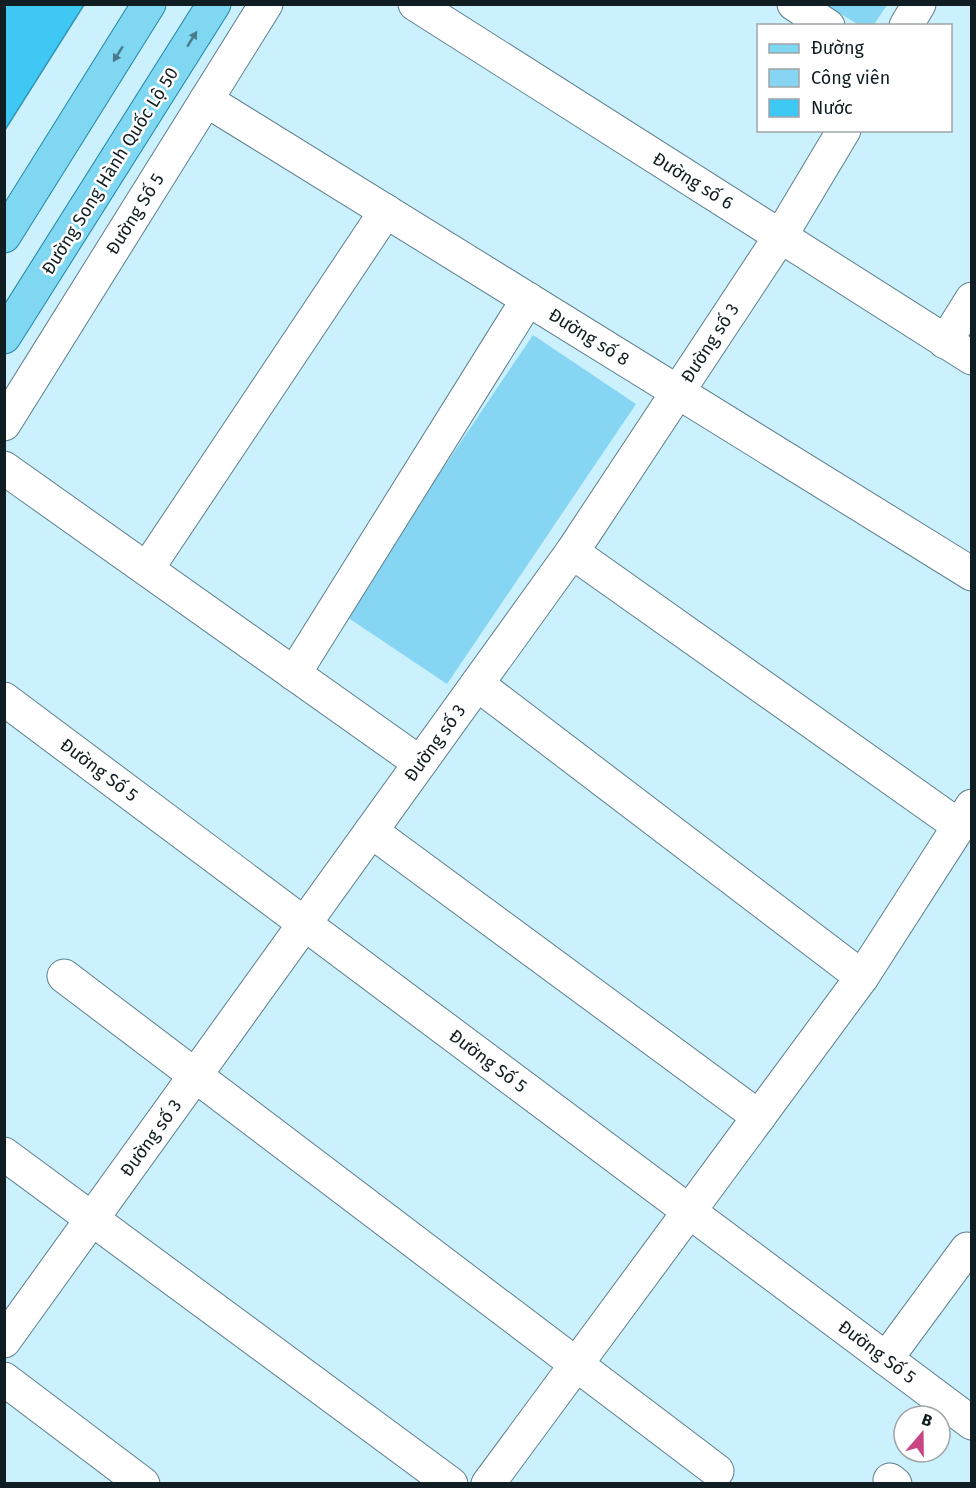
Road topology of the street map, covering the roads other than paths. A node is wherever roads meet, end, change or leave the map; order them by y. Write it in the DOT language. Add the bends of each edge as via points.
graph roads {
  1 [pos="149,4"];
  2 [pos="214,4"];
  3 [pos="266,4"];
  4 [pos="416,4"];
  5 [pos="794,4"];
  6 [pos="919,4"];
  7 [pos="825,24"];
  8 [pos="907,24"];
  9 [pos="206,100"];
  10 [pos="843,132"];
  11 [pos="386,211"];
  12 [pos="4,236"];
  13 [pos="780,237"];
  14 [pos="528,299"];
  15 [pos="972,299"];
  16 [pos="4,337"];
  17 [pos="958,350"];
  18 [pos="678,392"];
  19 [pos="4,424"];
  20 [pos="4,468"];
  21 [pos="572,552"];
  22 [pos="147,569"];
  23 [pos="972,574"];
  24 [pos="294,674"];
  25 [pos="477,684"];
  26 [pos="4,699"];
  27 [pos="420,764"];
  28 [pos="965,816"];
  29 [pos="371,831"];
  30 [pos="304,924"];
  31 [pos="64,976"];
  32 [pos="862,977"];
  33 [pos="195,1076"];
  34 [pos="759,1117"];
  35 [pos="4,1154"];
  36 [pos="689,1212"];
  37 [pos="93,1219"];
  38 [pos="967,1249"];
  39 [pos="4,1341"];
  40 [pos="886,1359"];
  41 [pos="576,1364"];
  42 [pos="4,1379"];
  43 [pos="972,1423"];
  44 [pos="717,1471"];
  45 [pos="143,1484"];
  46 [pos="451,1484"];
  47 [pos="488,1484"];
  1 -- 12 [label="main road, one-way"];
  16 -- 2 [label="main road, Đường Song Hành Quốc Lộ 50, one-way"];
  3 -- 9 [label="street, Đường Số 5"];
  4 -- 13 [label="street, Đường số 6"];
  5 -- 7 [label="street"];
  6 -- 8 [label="street"];
  9 -- 11 [label="street, Đường số 8"];
  9 -- 19 [label="street, Đường Số 5"];
  10 -- 13 [label="street, Đường số 3"];
  11 -- 14 [label="street, Đường số 8"];
  11 -- 22 [label="street"];
  13 -- 17 [label="street, Đường số 6"];
  13 -- 18 [label="street, Đường số 3"];
  14 -- 18 [label="street, Đường số 8"];
  14 -- 24 [label="street"];
  15 -- 17 [label="street"];
  18 -- 21 [label="street, Đường số 3"];
  18 -- 23 [label="street, Đường số 8"];
  20 -- 22 [label="street"];
  21 -- 25 [label="street, Đường số 3"];
  21 -- 28 [label="street"];
  22 -- 24 [label="street"];
  24 -- 27 [label="street"];
  25 -- 27 [label="street, Đường số 3"];
  25 -- 32 [label="street"];
  26 -- 30 [label="street, Đường Số 5"];
  27 -- 29 [label="street, Đường số 3"];
  28 -- 32 [label="street"];
  29 -- 30 [label="street, Đường số 3"];
  29 -- 34 [label="street"];
  30 -- 33 [label="street, Đường số 3"];
  30 -- 36 [label="street, Đường Số 5"];
  31 -- 33 [label="street"];
  32 -- 34 [label="street"];
  33 -- 37 [label="street, Đường số 3"];
  33 -- 41 [label="street"];
  34 -- 36 [label="street"];
  35 -- 37 [label="street"];
  36 -- 40 [label="street, Đường Số 5"];
  36 -- 41 [label="street"];
  37 -- 39 [label="street, Đường số 3"];
  37 -- 46 [label="street"];
  38 -- 40 [label="street"];
  40 -- 43 [label="street, Đường Số 5"];
  41 -- 44 [label="street"];
  41 -- 47 [label="street"];
  42 -- 45 [label="street"];
}
